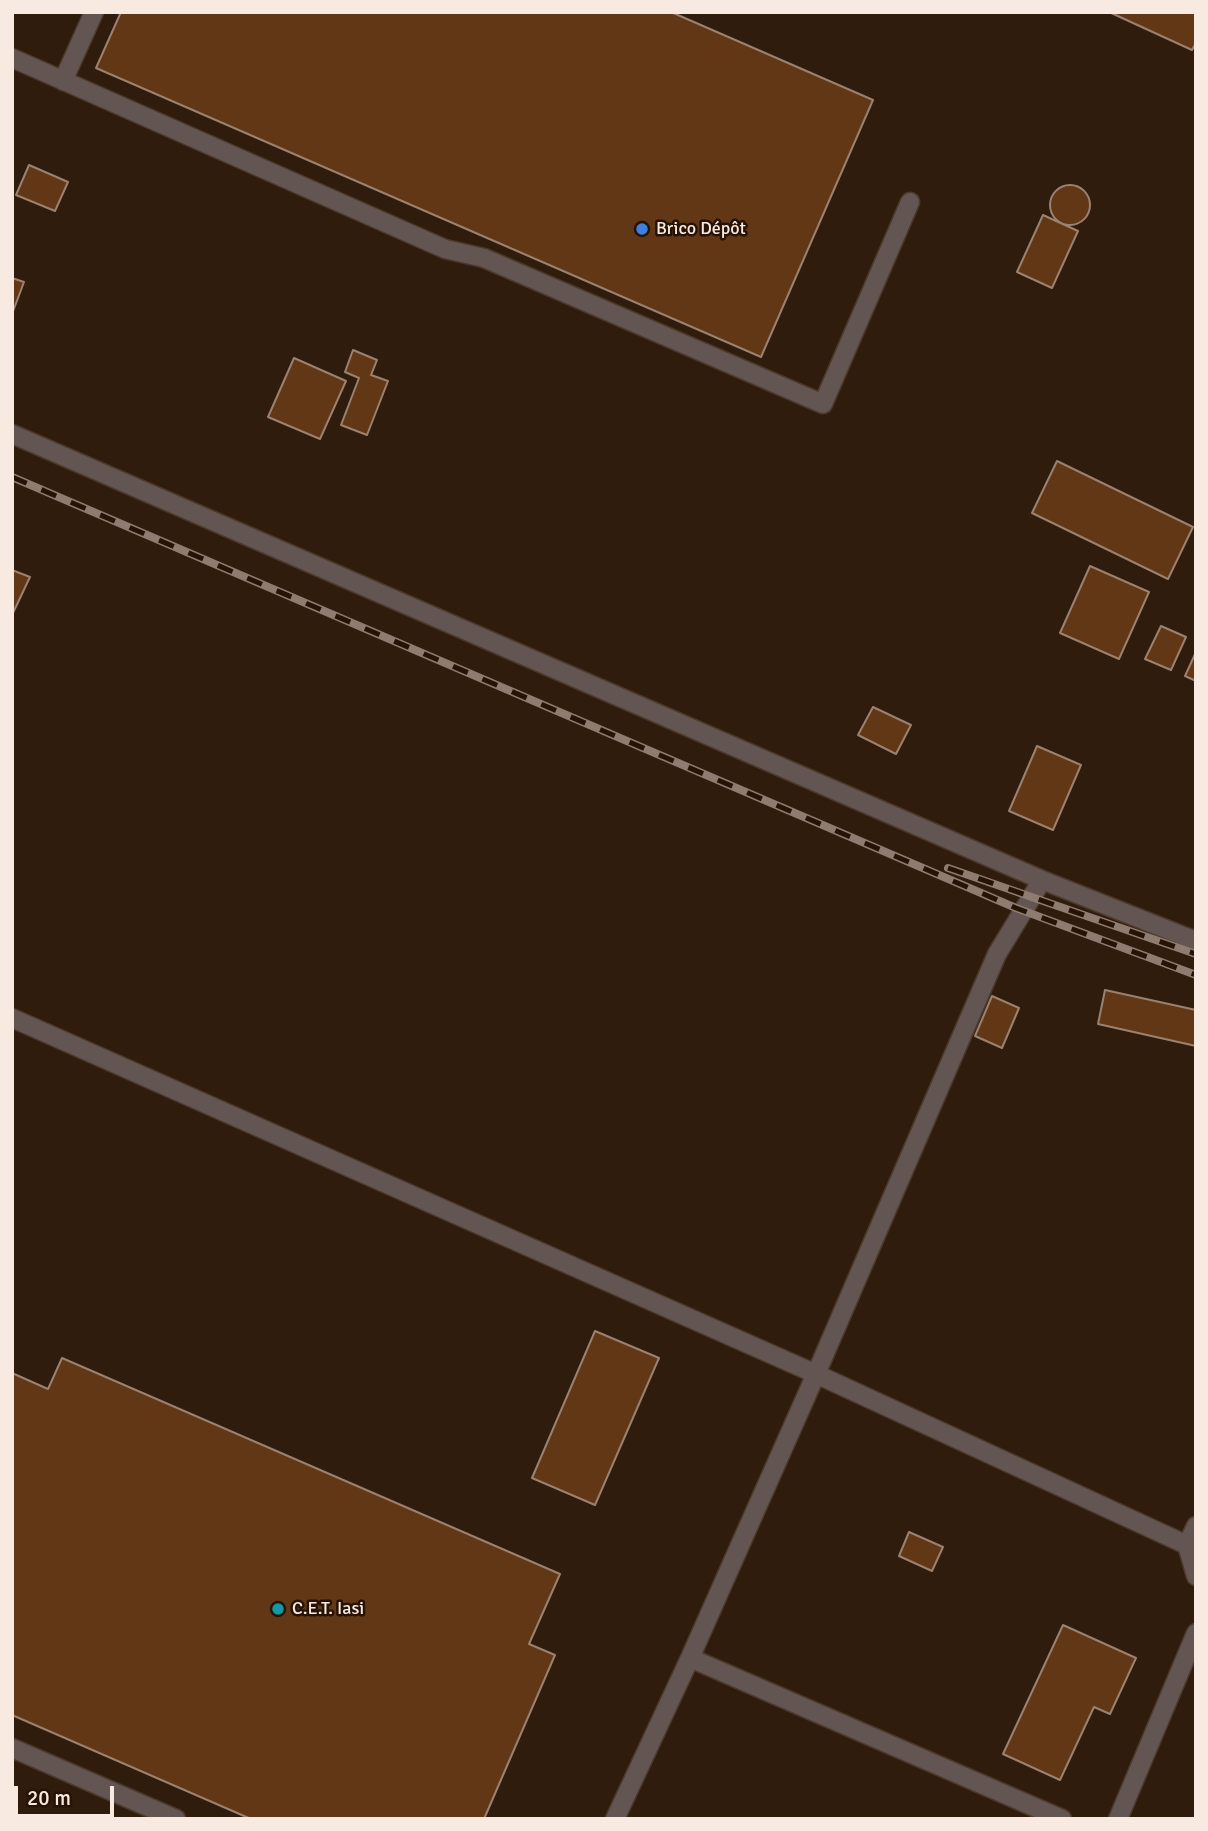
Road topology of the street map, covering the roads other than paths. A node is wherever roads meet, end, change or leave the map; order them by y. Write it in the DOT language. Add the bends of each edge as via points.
graph roads {
  1 [pos="94,12"];
  2 [pos="12,58"];
  3 [pos="63,80"];
  4 [pos="910,202"];
  5 [pos="12,435"];
  6 [pos="1042,880"];
  7 [pos="1196,941"];
  8 [pos="12,1018"];
  9 [pos="816,1374"];
  10 [pos="1196,1526"];
  11 [pos="1188,1545"];
  12 [pos="1196,1576"];
  13 [pos="1196,1633"];
  14 [pos="690,1658"];
  15 [pos="12,1748"];
  16 [pos="176,1819"];
  17 [pos="615,1819"];
  18 [pos="1062,1819"];
  19 [pos="1118,1819"];
  1 -- 3 [label="lane"];
  2 -- 3 [label="lane"];
  3 -- 4 [label="lane" via="445,249 484,258 823,404"];
  5 -- 6 [label="lane"];
  6 -- 7 [label="lane"];
  6 -- 9 [label="lane" via="996,954"];
  8 -- 9 [label="lane"];
  9 -- 11 [label="lane"];
  9 -- 14 [label="lane"];
  10 -- 11 [label="lane"];
  11 -- 12 [label="lane"];
  13 -- 19 [label="lane"];
  14 -- 17 [label="lane"];
  14 -- 18 [label="lane"];
  15 -- 16 [label="lane"];
}
